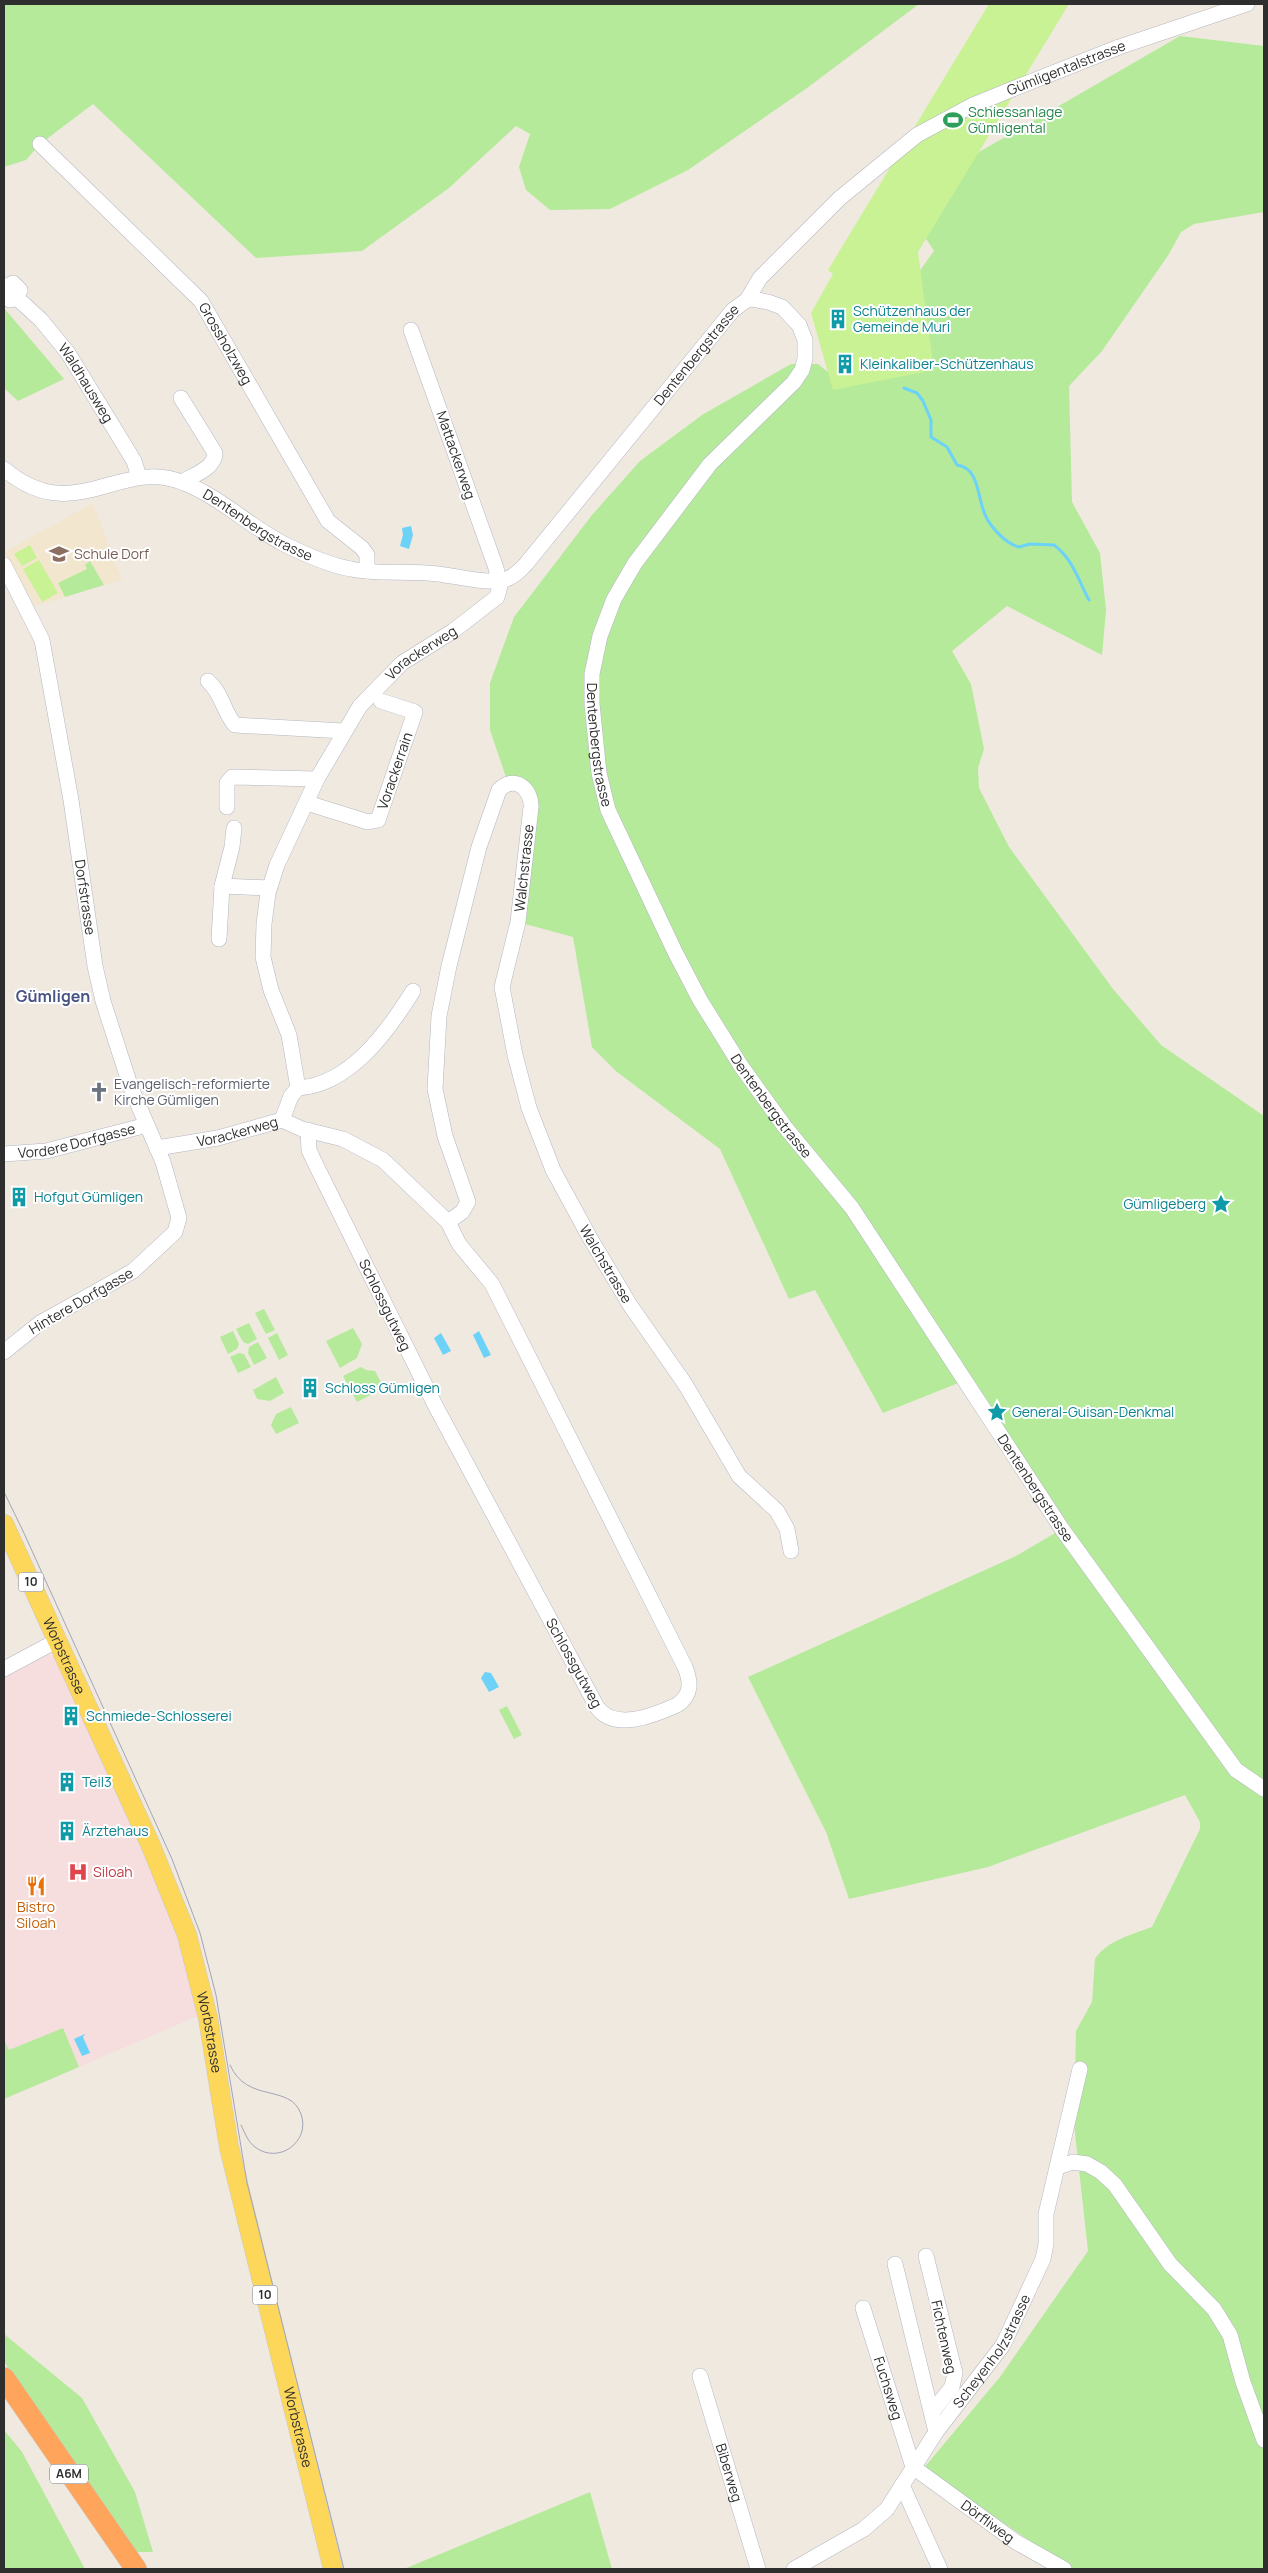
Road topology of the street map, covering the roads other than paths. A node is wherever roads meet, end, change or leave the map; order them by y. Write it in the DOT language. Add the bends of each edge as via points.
graph roads {
  1 [pos="1247,4"];
  2 [pos="40,144"];
  3 [pos="4,287"];
  4 [pos="10,297"];
  5 [pos="748,300"];
  6 [pos="411,330"];
  7 [pos="181,398"];
  8 [pos="4,469"];
  9 [pos="139,477"];
  10 [pos="182,482"];
  11 [pos="4,565"];
  12 [pos="367,571"];
  13 [pos="499,580"];
  14 [pos="9,588"];
  15 [pos="208,681"];
  16 [pos="381,701"];
  17 [pos="344,731"];
  18 [pos="318,779"];
  19 [pos="307,803"];
  20 [pos="227,807"];
  21 [pos="234,828"];
  22 [pos="222,886"];
  23 [pos="269,888"];
  24 [pos="219,939"];
  25 [pos="413,991"];
  26 [pos="298,1088"];
  27 [pos="282,1120"];
  28 [pos="147,1125"];
  29 [pos="308,1130"];
  30 [pos="157,1148"];
  31 [pos="4,1154"];
  32 [pos="448,1222"];
  33 [pos="177,1228"];
  34 [pos="4,1352"];
  35 [pos="4,1524"];
  36 [pos="791,1551"];
  37 [pos="58,1640"];
  38 [pos="4,1669"];
  39 [pos="1264,1789"];
  40 [pos="1080,2068"];
  41 [pos="1058,2167"];
  42 [pos="926,2256"];
  43 [pos="895,2264"];
  44 [pos="863,2308"];
  45 [pos="700,2376"];
  46 [pos="4,2378"];
  47 [pos="4,2391"];
  48 [pos="932,2412"];
  49 [pos="936,2432"];
  50 [pos="1264,2440"];
  51 [pos="913,2467"];
  52 [pos="902,2485"];
  53 [pos="126,2569"];
  54 [pos="136,2569"];
  55 [pos="333,2569"];
  56 [pos="758,2569"];
  57 [pos="794,2569"];
  58 [pos="940,2569"];
  59 [pos="1064,2569"];
  1 -- 5 [label="street, Gümligentalstrasse" via="1119,47 1010,90 971,106 917,135 840,198 760,278"];
  2 -- 12 [label="street, Grossholzweg" via="201,301 328,522 367,555"];
  3 -- 4 [label="street, Waldhausweg" via="11,283 20,290"];
  4 -- 9 [label="street, Waldhausweg" via="41,320 68,352 134,461"];
  5 -- 13 [label="street, Dentenbergstrasse" via="733,310 719,326 526,564 511,577"];
  5 -- 39 [label="street, Dentenbergstrasse" via="776,304 796,319 805,340 804,363 794,382 710,464 635,563 614,599 600,636 592,674 599,773 608,810 679,960 741,1066 785,1127 852,1208 1062,1529 1236,1770"];
  6 -- 13 [label="street, Mattackerweg"];
  7 -- 10 [label="street" via="215,453 211,465"];
  8 -- 9 [label="street, Dentenbergstrasse" via="22,482 62,493 84,493"];
  9 -- 10 [label="street, Dentenbergstrasse"];
  10 -- 12 [label="street, Dentenbergstrasse" via="289,546 350,569"];
  11 -- 14 [label="street, Dorfstrasse"];
  12 -- 13 [label="street, Dentenbergstrasse" via="424,572"];
  13 -- 17 [label="street, Vorackerweg" via="497,597 453,631 402,663 367,698"];
  14 -- 28 [label="street, Dorfstrasse" via="38,629 46,655 72,800 95,966 118,1051"];
  15 -- 17 [label="street" via="216,688 227,716 235,725"];
  16 -- 19 [label="street, Vorackerrain" via="415,712 378,820 368,822"];
  17 -- 18 [label="street, Vorackerweg"];
  18 -- 19 [label="street, Vorackerweg"];
  18 -- 20 [label="street" via="232,778 227,783"];
  19 -- 23 [label="street, Vorackerweg" via="292,830"];
  21 -- 22 [label="street"];
  22 -- 23 [label="street"];
  22 -- 24 [label="street"];
  23 -- 26 [label="street, Vorackerweg" via="263,957 271,990 289,1035"];
  25 -- 26 [label="street" via="377,1042 362,1057 341,1072 310,1087"];
  26 -- 27 [label="street, Vorackerweg" via="291,1096"];
  27 -- 29 [label="street"];
  27 -- 30 [label="street, Vorackerweg" via="218,1138"];
  28 -- 30 [label="street, Dorfstrasse"];
  28 -- 31 [label="street, Vordere Dorfgasse" via="46,1151"];
  29 -- 32 [label="street" via="335,1136 372,1153 394,1169"];
  29 -- 32 [label="street, Schlossgutweg" via="309,1150 435,1405 597,1708 606,1718 620,1722 678,1705 689,1691 686,1667 503,1302 459,1244"];
  30 -- 33 [label="street, Dorfstrasse" via="176,1204"];
  32 -- 36 [label="street, Walchstrasse" via="462,1212 468,1202 445,1136 435,1089 439,1016 480,847 499,790 508,783 515,783 526,789 531,807 518,922 502,987 528,1108 553,1170 590,1238 630,1305 685,1384 740,1476 777,1511 787,1529"];
  33 -- 34 [label="street, Hintere Dorfgasse" via="133,1271 40,1323"];
  35 -- 37 [label="main road, Worbstrasse / 10"];
  37 -- 38 [label="street"];
  37 -- 55 [label="main road, Worbstrasse / 10" via="176,1903 196,1963 229,2147"];
  40 -- 41 [label="street, Scheyenholzstrasse"];
  41 -- 49 [label="street, Scheyenholzstrasse" via="1046,2214 1043,2259 1003,2345"];
  41 -- 50 [label="street" via="1073,2162 1087,2164 1116,2185 1170,2264 1214,2309 1230,2335"];
  42 -- 48 [label="street, Fichtenweg" via="955,2373 952,2387"];
  43 -- 48 [label="street, Fichtenweg"];
  44 -- 51 [label="street, Fuchsweg"];
  45 -- 56 [label="street, Biberweg"];
  46 -- 54 [label="highway, A6M"];
  47 -- 53 [label="highway, A6M"];
  48 -- 49 [label="street, Fichtenweg"];
  49 -- 51 [label="street, Scheyenholzstrasse"];
  51 -- 52 [label="street, Scheyenholzstrasse"];
  51 -- 59 [label="street, Dörfliweg" via="1016,2542"];
  52 -- 57 [label="street, Scheyenholzstrasse" via="887,2509 864,2530"];
  52 -- 58 [label="street"];
}
